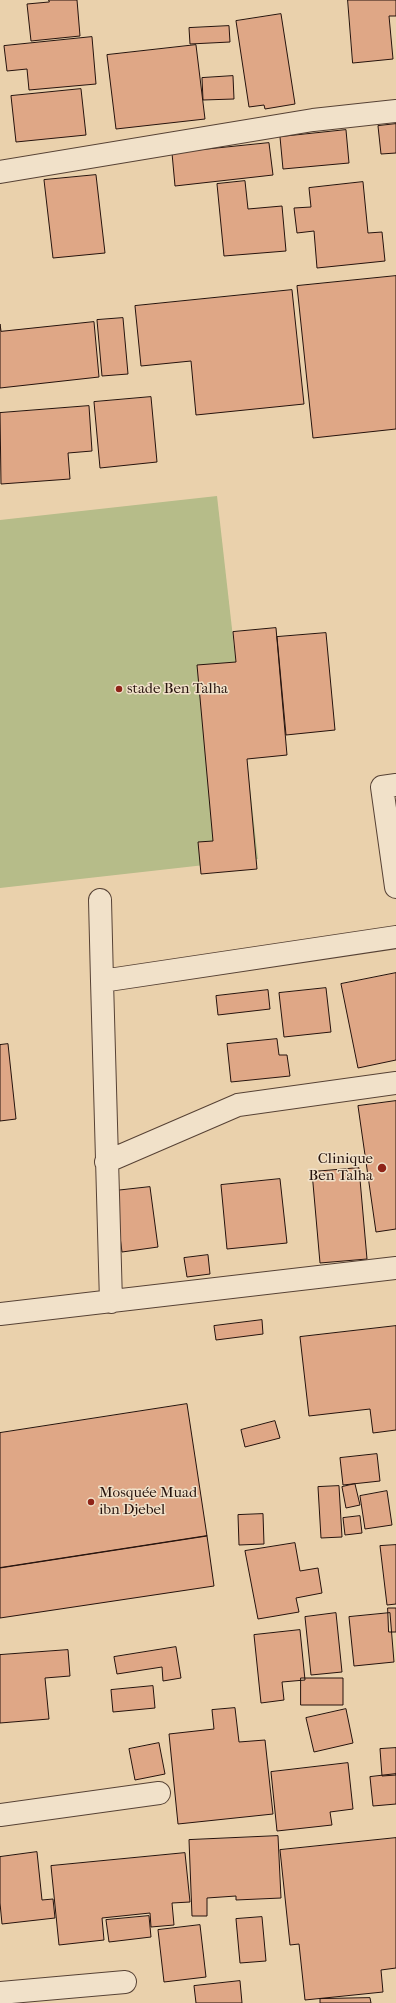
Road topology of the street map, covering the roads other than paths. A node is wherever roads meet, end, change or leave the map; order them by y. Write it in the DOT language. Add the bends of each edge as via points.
graph roads {
  1 [pos="396,111"];
  2 [pos="0,172"];
  3 [pos="396,785"];
  4 [pos="396,887"];
  5 [pos="100,900"];
  6 [pos="396,937"];
  7 [pos="102,981"];
  8 [pos="396,1083"];
  9 [pos="106,1162"];
  10 [pos="396,1268"];
  11 [pos="111,1302"];
  12 [pos="0,1314"];
  13 [pos="159,1793"];
  14 [pos="0,1815"];
  15 [pos="125,1982"];
  16 [pos="0,1993"];
  1 -- 2 [label="street" via="313,120"];
  3 -- 4 [label="street" via="382,787"];
  5 -- 7 [label="street"];
  6 -- 7 [label="street"];
  7 -- 9 [label="street"];
  8 -- 9 [label="street" via="238,1105"];
  9 -- 11 [label="street"];
  10 -- 11 [label="street"];
  11 -- 12 [label="street"];
  13 -- 14 [label="street"];
  15 -- 16 [label="street"];
}
